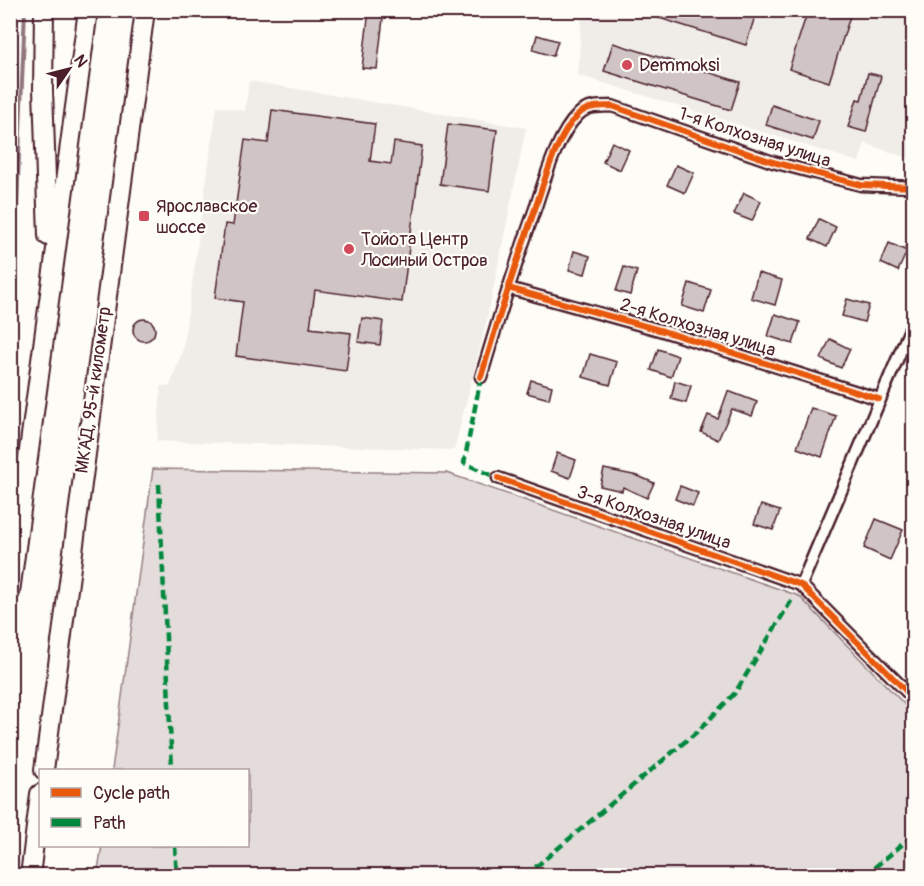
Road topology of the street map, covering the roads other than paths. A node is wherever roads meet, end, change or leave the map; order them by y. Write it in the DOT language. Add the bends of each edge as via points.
graph roads {
  1 [pos="44,10"];
  2 [pos="88,10"];
  3 [pos="144,13"];
  4 [pos="914,187"];
  5 [pos="508,288"];
  6 [pos="50,289"];
  7 [pos="914,320"];
  8 [pos="481,377"];
  9 [pos="879,399"];
  10 [pos="498,478"];
  11 [pos="801,585"];
  12 [pos="10,592"];
  13 [pos="914,699"];
  14 [pos="44,769"];
  15 [pos="39,802"];
  16 [pos="30,876"];
  1 -- 6 [label="highway"];
  2 -- 6 [label="highway"];
  3 -- 14 [label="highway, МКАД, 95-й километр"];
  4 -- 5 [label="street, 1-я Колхозная улица" via="861,185 773,162 612,106 590,107 569,126 551,162"];
  5 -- 8 [label="street"];
  5 -- 9 [label="street, 2-я Колхозная улица" via="663,331"];
  6 -- 12 [label="highway"];
  7 -- 9 [label="street"];
  9 -- 11 [label="street"];
  10 -- 11 [label="street, 3-я Колхозная улица"];
  11 -- 13 [label="street"];
  15 -- 16 [label="highway"];
}
